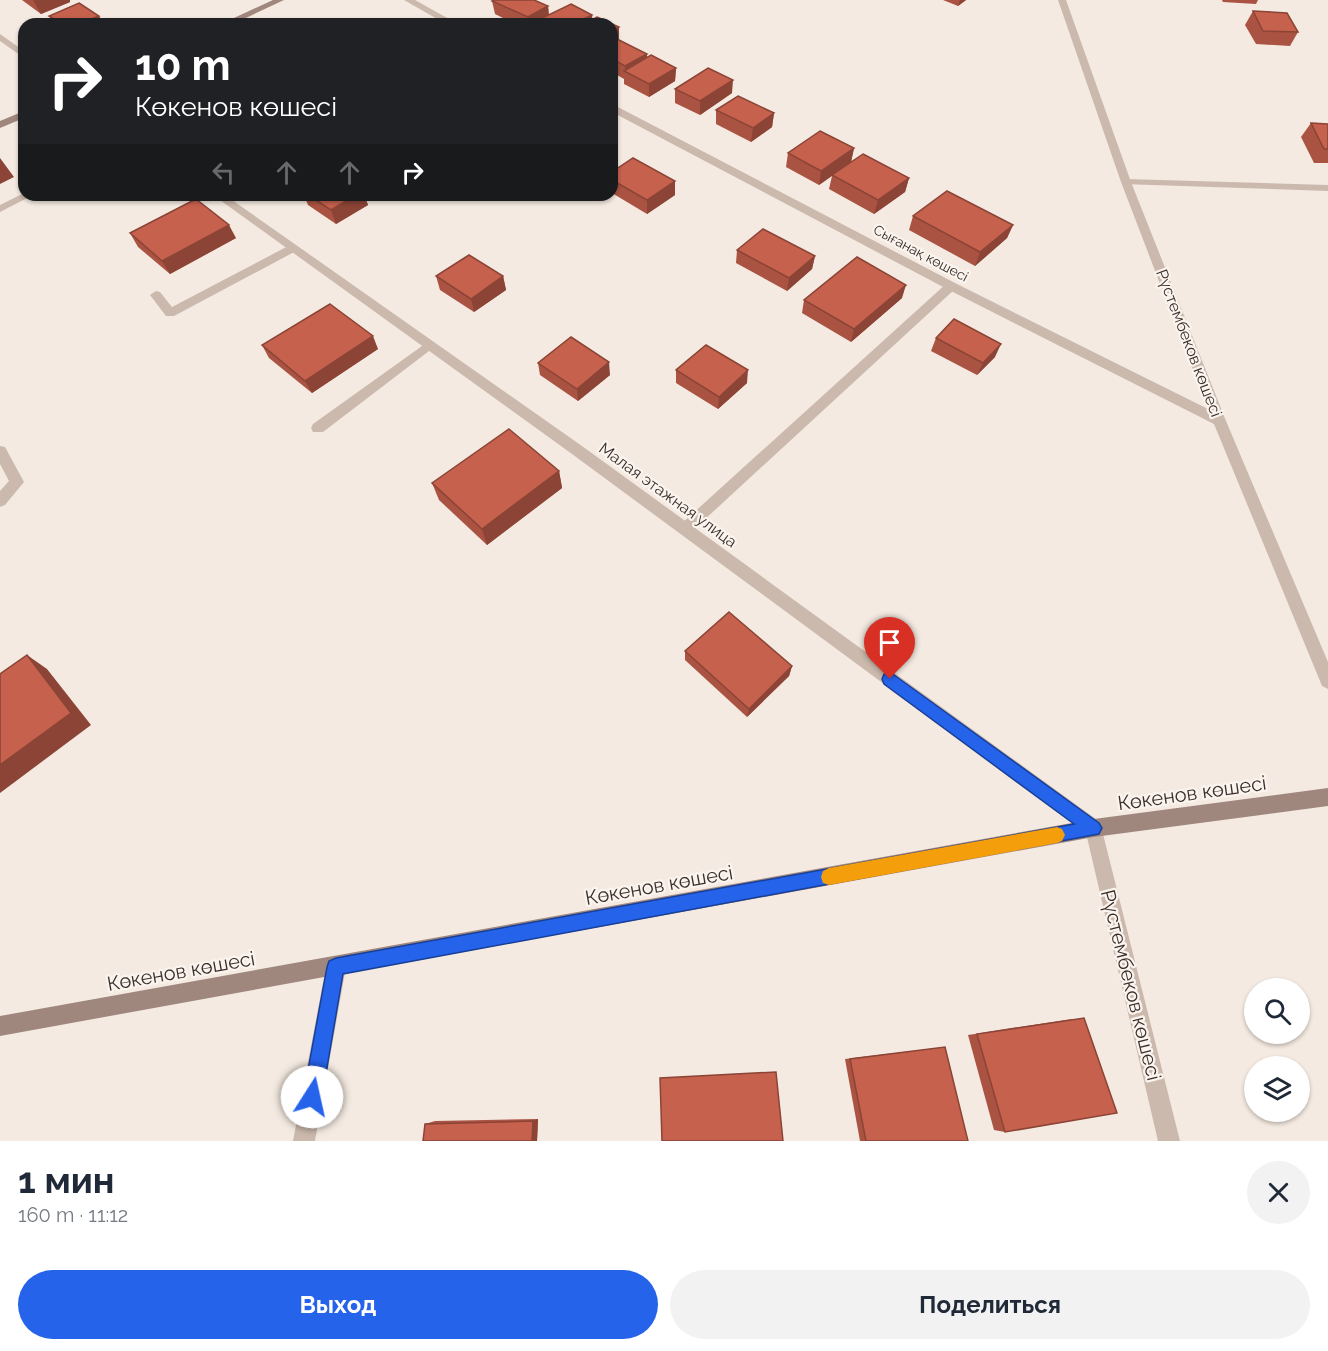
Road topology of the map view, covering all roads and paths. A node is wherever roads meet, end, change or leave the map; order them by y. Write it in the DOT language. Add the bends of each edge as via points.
graph roads {
  1 [pos="280,0"];
  2 [pos="408,0"];
  3 [pos="1062,0"];
  4 [pos="240,18"];
  5 [pos="442,18"];
  6 [pos="0,38"];
  7 [pos="18,51"];
  8 [pos="618,111"];
  9 [pos="18,117"];
  10 [pos="0,125"];
  11 [pos="1126,182"];
  12 [pos="1328,188"];
  13 [pos="18,200"];
  14 [pos="226,201"];
  15 [pos="0,209"];
  16 [pos="292,248"];
  17 [pos="951,286"];
  18 [pos="156,295"];
  19 [pos="429,345"];
  20 [pos="1219,421"];
  21 [pos="318,428"];
  22 [pos="0,451"];
  23 [pos="0,501"];
  24 [pos="685,529"];
  25 [pos="1328,681"];
  26 [pos="1328,797"];
  27 [pos="1094,828"];
  28 [pos="336,967"];
  29 [pos="0,1026"];
  30 [pos="304,1141"];
  31 [pos="1169,1141"];
  1 -- 4 [label="street"];
  2 -- 5 [label="street"];
  3 -- 11 [label="street, Рүстембеков көшесі"];
  6 -- 7 [label="street"];
  8 -- 17 [label="street, Сығанақ көшесі"];
  9 -- 10 [label="street"];
  11 -- 12 [label="street"];
  11 -- 20 [label="street, Рүстембеков көшесі"];
  13 -- 15 [label="street"];
  14 -- 16 [label="street, Малая этажная улица"];
  16 -- 18 [label="street" via="170,313"];
  16 -- 19 [label="street, Малая этажная улица"];
  17 -- 20 [label="street, Сығанақ көшесі"];
  17 -- 24 [label="street"];
  19 -- 21 [label="street"];
  19 -- 24 [label="street, Малая этажная улица"];
  20 -- 25 [label="street, Рүстембеков көшесі"];
  22 -- 23 [label="street" via="17,482"];
  24 -- 27 [label="street, Малая этажная улица"];
  26 -- 27 [label="street, Көкенов көшесі"];
  27 -- 28 [label="street, Көкенов көшесі"];
  27 -- 31 [label="street, Рүстембеков көшесі"];
  28 -- 29 [label="street, Көкенов көшесі"];
  28 -- 30 [label="street"];
}
